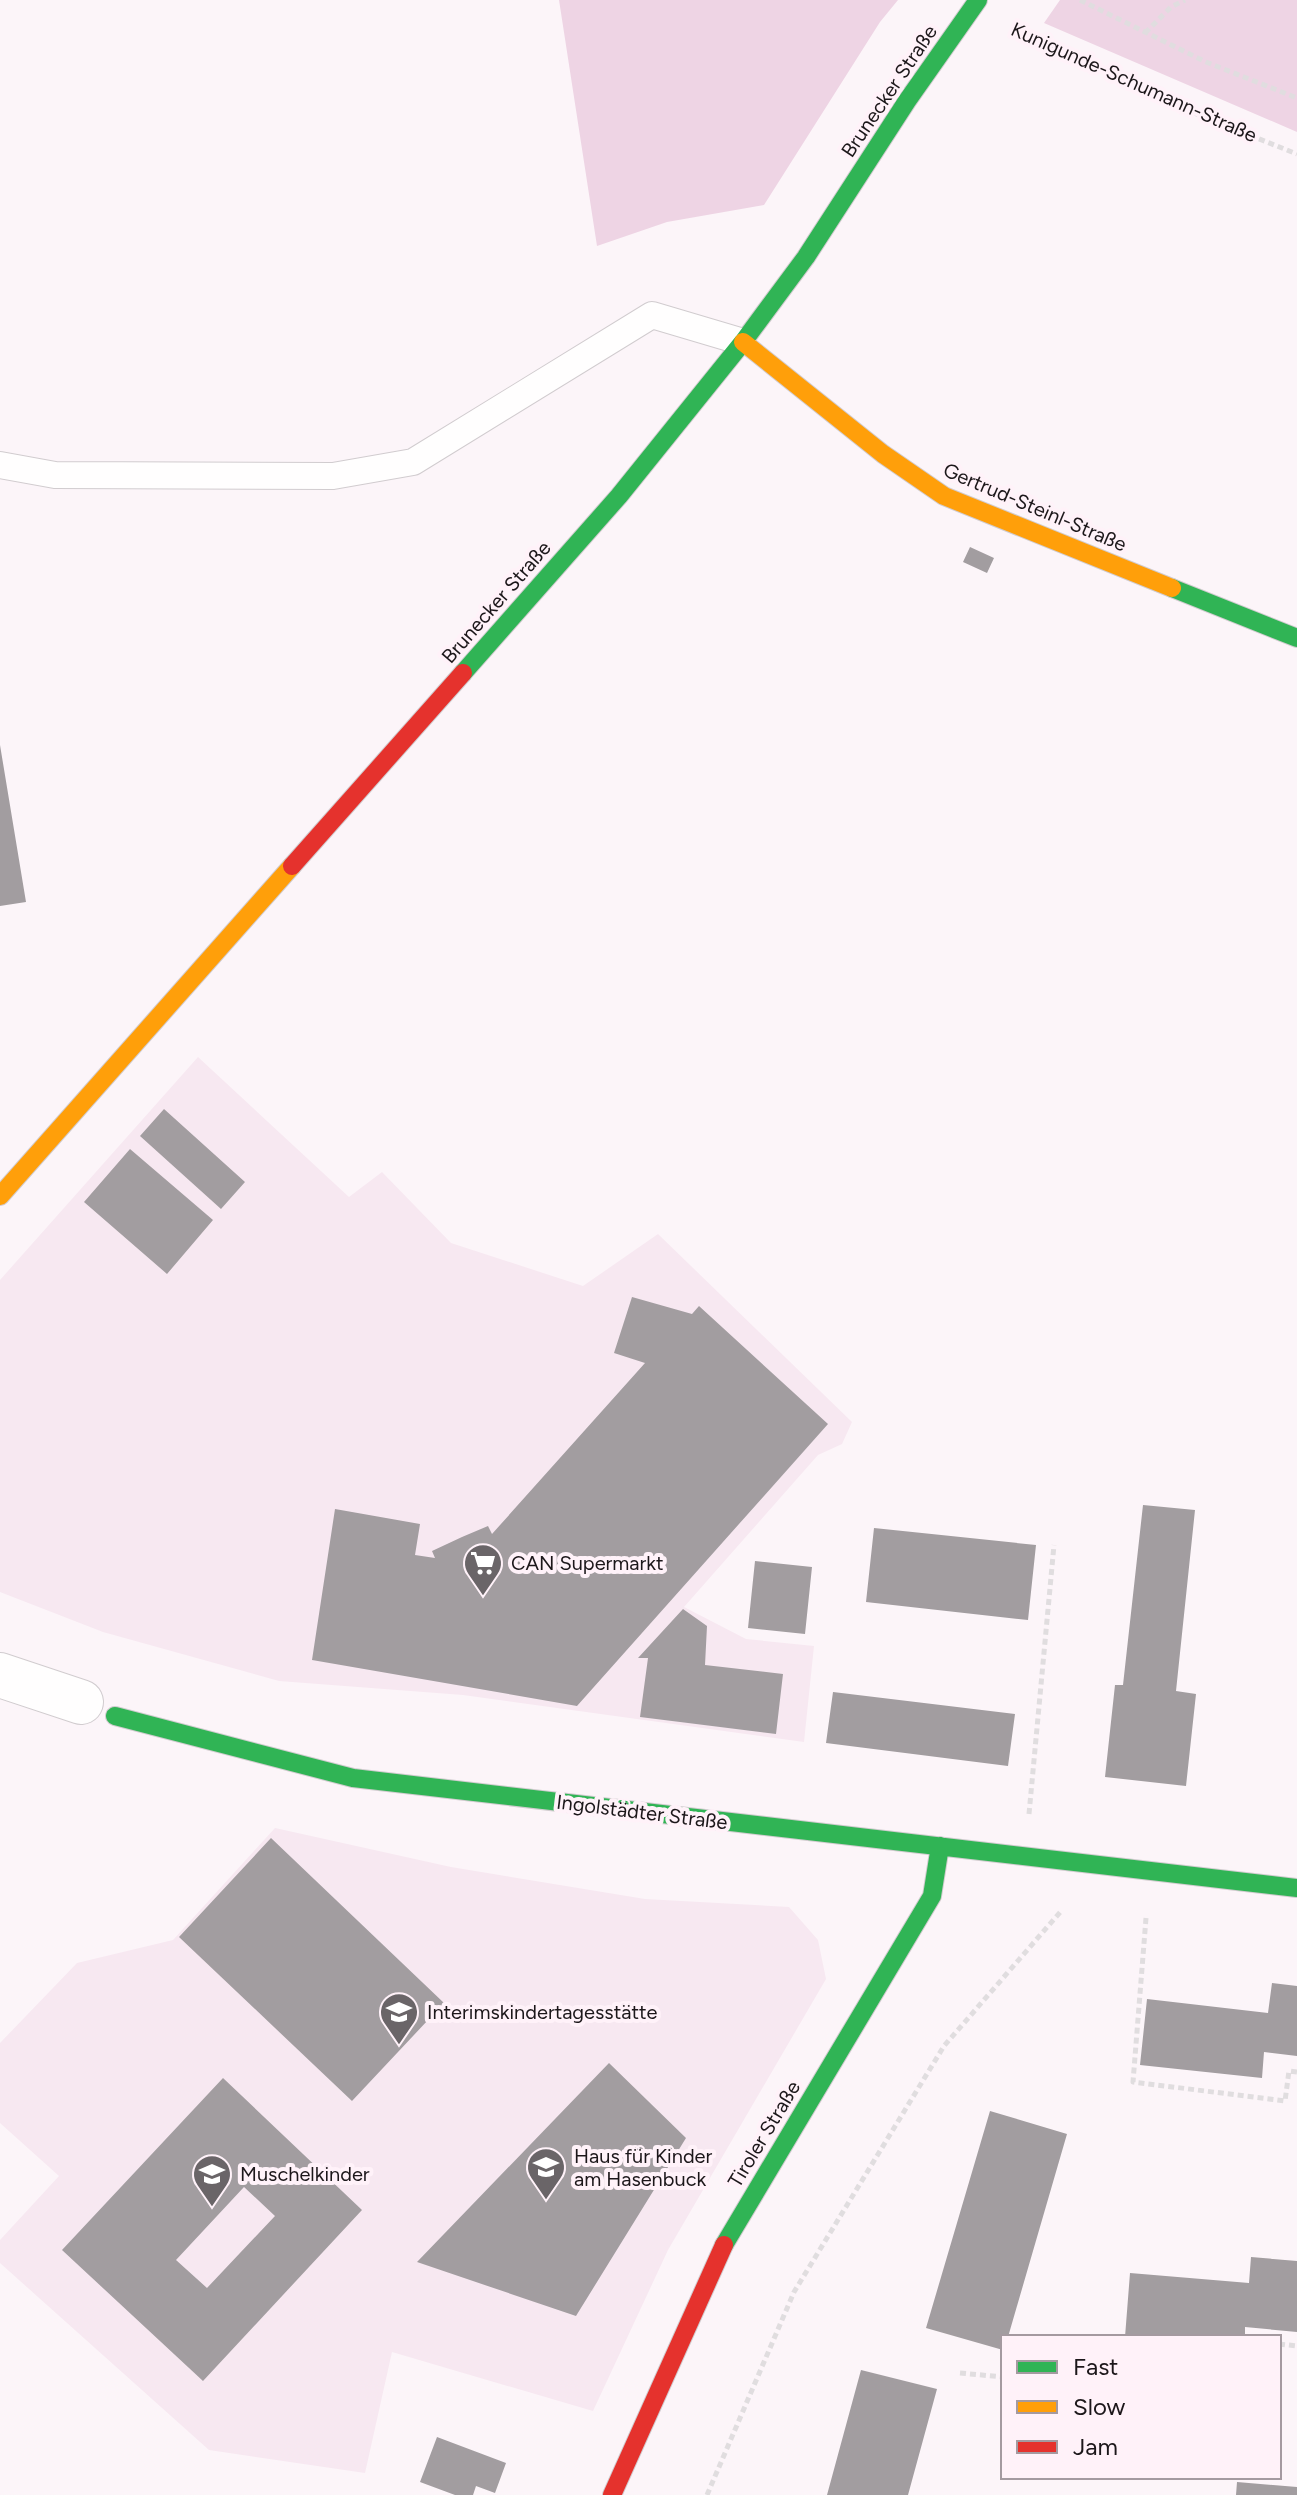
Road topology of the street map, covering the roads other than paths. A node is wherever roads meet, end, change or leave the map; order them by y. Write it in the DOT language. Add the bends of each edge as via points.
graph roads {
  1 [pos="975,4"];
  2 [pos="743,342"];
  3 [pos="0,465"];
  4 [pos="1297,638"];
  5 [pos="0,1196"];
  6 [pos="0,1675"];
  7 [pos="98,1709"];
  8 [pos="940,1846"];
  9 [pos="1297,1888"];
  10 [pos="612,2495"];
  1 -- 2 [label="street, Brunecker Straße"];
  2 -- 3 [label="lane" via="652,315 413,462 360,472 55,475"];
  2 -- 4 [label="street, Gertrud-Steinl-Straße" via="944,496"];
  2 -- 5 [label="street, Brunecker Straße" via="619,496"];
  6 -- 7 [label="street, Ingolstädter Straße"];
  7 -- 8 [label="street, Ingolstädter Straße" via="353,1778"];
  8 -- 9 [label="street, Ingolstädter Straße"];
  8 -- 10 [label="street, Tiroler Straße" via="932,1896 724,2244"];
}
